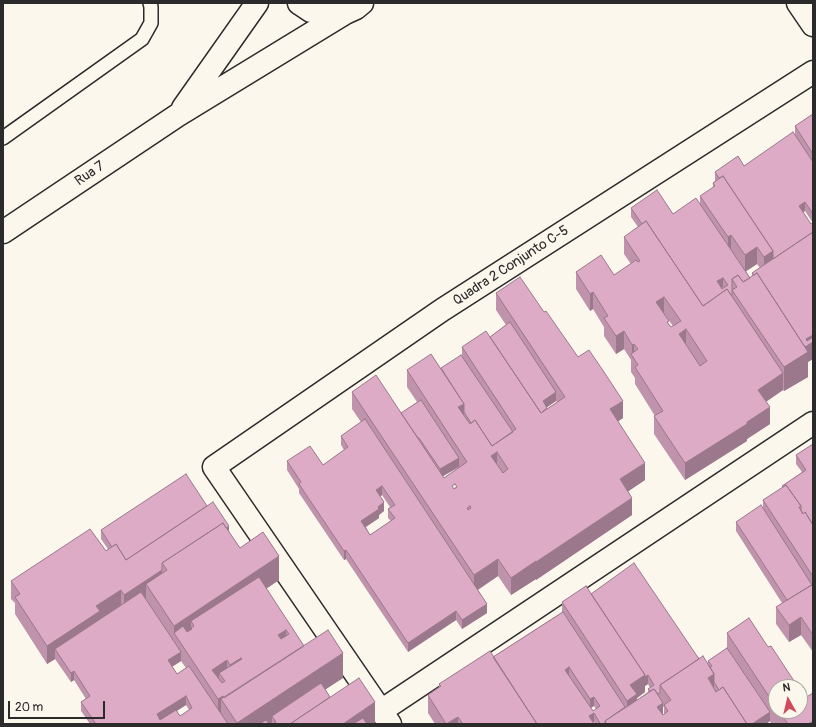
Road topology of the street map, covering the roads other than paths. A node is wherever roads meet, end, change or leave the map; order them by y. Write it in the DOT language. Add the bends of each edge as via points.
graph roads {
  1 [pos="150,3"];
  2 [pos="257,3"];
  3 [pos="298,3"];
  4 [pos="353,8"];
  5 [pos="813,72"];
  6 [pos="178,115"];
  7 [pos="3,138"];
  8 [pos="3,232"];
  9 [pos="813,423"];
  10 [pos="386,718"];
  1 -- 7 [label="lane" via="152,23 142,39"];
  2 -- 6 [label="street, Rua 7"];
  3 -- 4 [label="street" via="311,11 328,14"];
  4 -- 6 [label="street, Rua 7"];
  5 -- 10 [label="street, Quadra 2 Conjunto C-5" via="442,310 214,467"];
  6 -- 8 [label="street, Rua 7"];
  9 -- 10 [label="street"];
}
